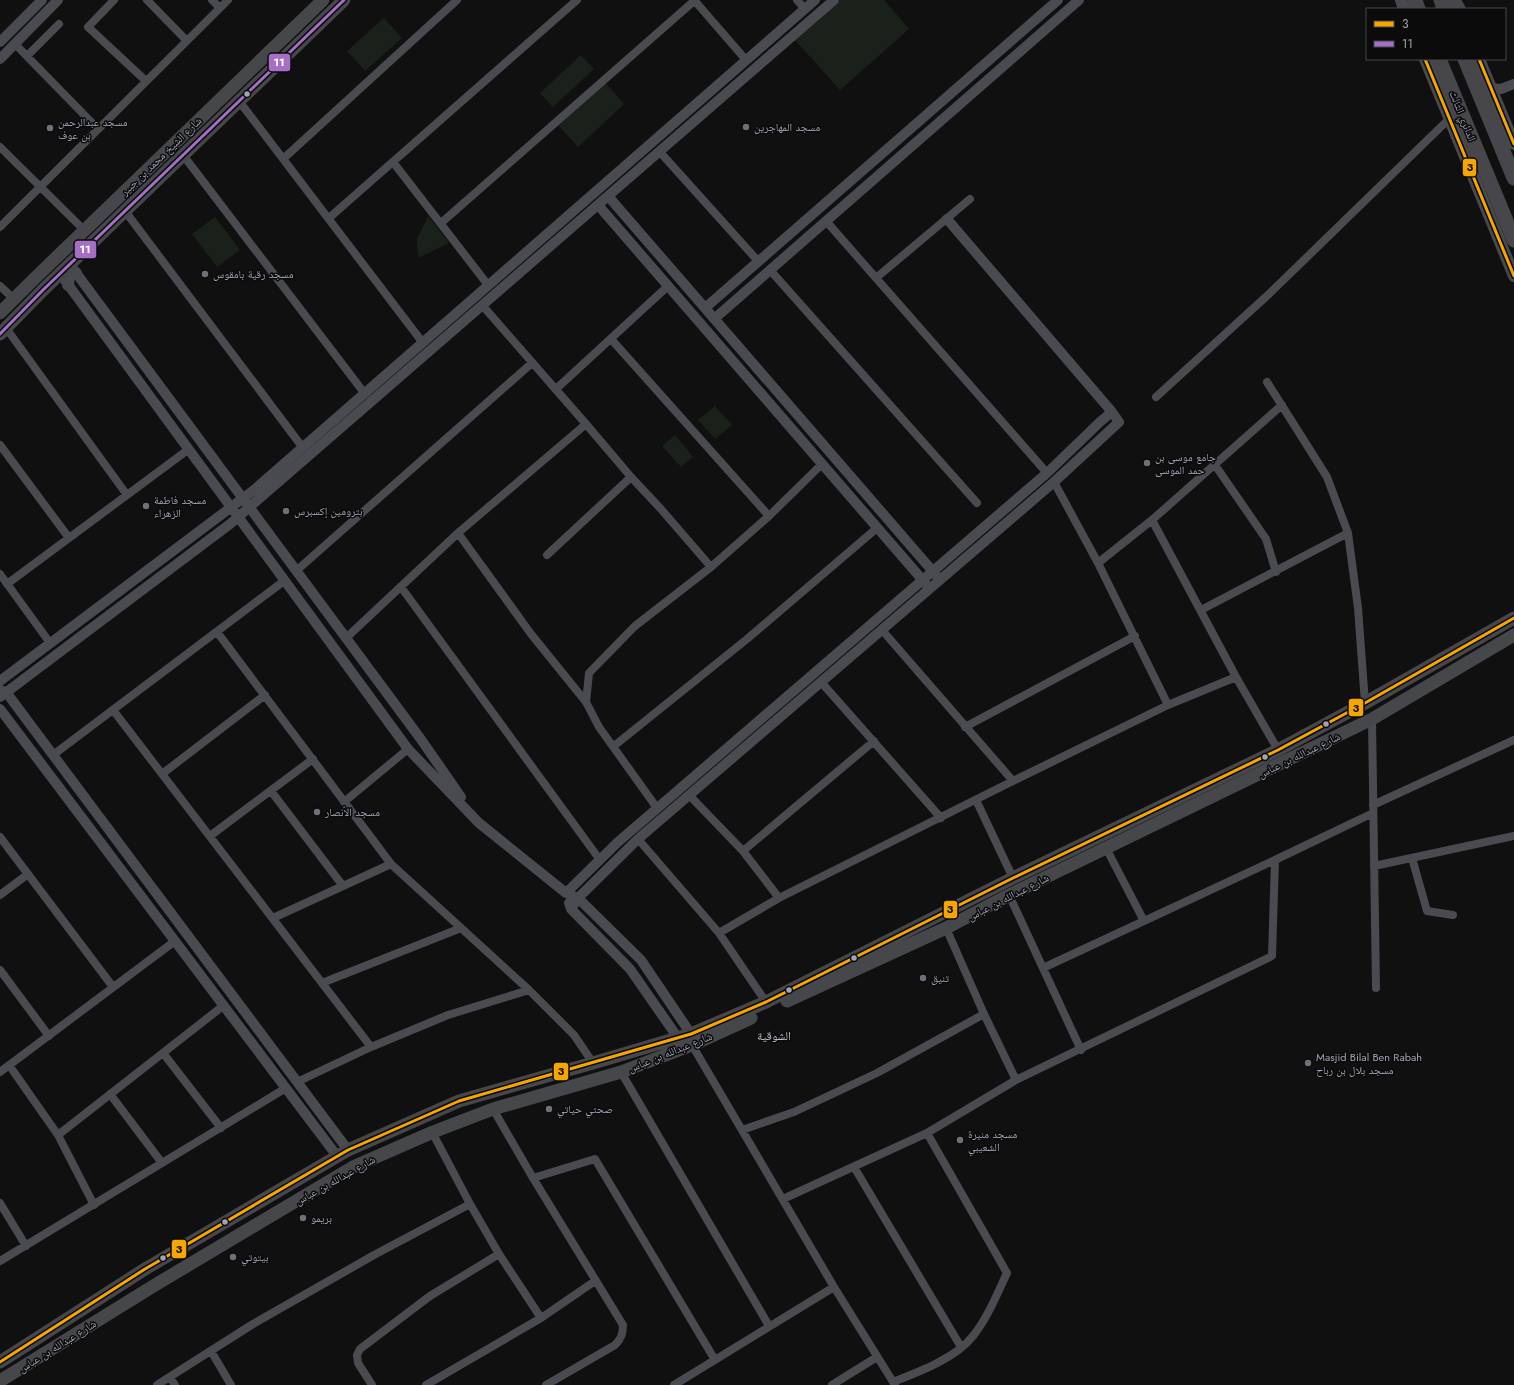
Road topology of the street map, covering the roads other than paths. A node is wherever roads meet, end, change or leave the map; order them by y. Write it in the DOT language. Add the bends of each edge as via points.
graph roads {
  1 [pos="42,0"];
  2 [pos="58,0"];
  3 [pos="114,0"];
  4 [pos="146,0"];
  5 [pos="212,0"];
  6 [pos="228,0"];
  7 [pos="323,0"];
  8 [pos="344,0"];
  9 [pos="457,0"];
  10 [pos="694,0"];
  11 [pos="797,0"];
  12 [pos="815,0"];
  13 [pos="834,0"];
  14 [pos="1058,0"];
  15 [pos="1079,0"];
  16 [pos="574,1"];
  17 [pos="220,8"];
  18 [pos="805,9"];
  19 [pos="60,24"];
  20 [pos="187,40"];
  21 [pos="0,42"];
  22 [pos="15,44"];
  23 [pos="27,56"];
  24 [pos="0,59"];
  25 [pos="746,60"];
  26 [pos="1425,60"];
  27 [pos="1439,60"];
  28 [pos="1465,60"];
  29 [pos="1479,60"];
  30 [pos="146,81"];
  31 [pos="1514,84"];
  32 [pos="1491,88"];
  33 [pos="239,101"];
  34 [pos="1449,119"];
  35 [pos="98,129"];
  36 [pos="1514,144"];
  37 [pos="0,147"];
  38 [pos="660,151"];
  39 [pos="182,155"];
  40 [pos="283,159"];
  41 [pos="393,162"];
  42 [pos="1514,178"];
  43 [pos="40,187"];
  44 [pos="608,196"];
  45 [pos="970,199"];
  46 [pos="598,205"];
  47 [pos="125,212"];
  48 [pos="329,218"];
  49 [pos="947,219"];
  50 [pos="826,221"];
  51 [pos="440,223"];
  52 [pos="0,227"];
  53 [pos="84,230"];
  54 [pos="1514,240"];
  55 [pos="758,261"];
  56 [pos="73,269"];
  57 [pos="770,270"];
  58 [pos="60,274"];
  59 [pos="1514,276"];
  60 [pos="876,278"];
  61 [pos="68,285"];
  62 [pos="0,286"];
  63 [pos="488,286"];
  64 [pos="668,286"];
  65 [pos="14,299"];
  66 [pos="482,305"];
  67 [pos="705,308"];
  68 [pos="0,313"];
  69 [pos="714,319"];
  70 [pos="3,331"];
  71 [pos="610,339"];
  72 [pos="423,343"];
  73 [pos="532,363"];
  74 [pos="1268,382"];
  75 [pos="556,389"];
  76 [pos="365,394"];
  77 [pos="1156,397"];
  78 [pos="1282,405"];
  79 [pos="1112,412"];
  80 [pos="586,424"];
  81 [pos="0,445"];
  82 [pos="303,448"];
  83 [pos="188,449"];
  84 [pos="822,464"];
  85 [pos="1215,465"];
  86 [pos="1047,473"];
  87 [pos="630,478"];
  88 [pos="1054,482"];
  89 [pos="127,495"];
  90 [pos="246,503"];
  91 [pos="977,503"];
  92 [pos="231,508"];
  93 [pos="769,516"];
  94 [pos="238,517"];
  95 [pos="1152,520"];
  96 [pos="877,528"];
  97 [pos="458,533"];
  98 [pos="1348,533"];
  99 [pos="70,538"];
  100 [pos="547,555"];
  101 [pos="1098,563"];
  102 [pos="711,567"];
  103 [pos="296,571"];
  104 [pos="932,571"];
  105 [pos="1276,572"];
  106 [pos="0,574"];
  107 [pos="922,580"];
  108 [pos="940,580"];
  109 [pos="284,581"];
  110 [pos="7,584"];
  111 [pos="401,587"];
  112 [pos="930,588"];
  113 [pos="1201,610"];
  114 [pos="1514,618"];
  115 [pos="882,630"];
  116 [pos="217,632"];
  117 [pos="1514,635"];
  118 [pos="1135,636"];
  119 [pos="346,638"];
  120 [pos="50,643"];
  121 [pos="1236,677"];
  122 [pos="0,681"];
  123 [pos="821,682"];
  124 [pos="2,693"];
  125 [pos="265,695"];
  126 [pos="586,702"];
  127 [pos="1366,703"];
  128 [pos="1168,705"];
  129 [pos="0,709"];
  130 [pos="113,710"];
  131 [pos="1372,719"];
  132 [pos="965,727"];
  133 [pos="1514,740"];
  134 [pos="874,741"];
  135 [pos="614,746"];
  136 [pos="408,749"];
  137 [pos="1278,750"];
  138 [pos="53,755"];
  139 [pos="313,759"];
  140 [pos="162,774"];
  141 [pos="1012,781"];
  142 [pos="271,791"];
  143 [pos="689,795"];
  144 [pos="976,800"];
  145 [pos="344,802"];
  146 [pos="657,808"];
  147 [pos="1373,809"];
  148 [pos="941,818"];
  149 [pos="479,823"];
  150 [pos="210,836"];
  151 [pos="1514,836"];
  152 [pos="0,837"];
  153 [pos="638,839"];
  154 [pos="1106,848"];
  155 [pos="742,851"];
  156 [pos="1412,858"];
  157 [pos="600,860"];
  158 [pos="1275,860"];
  159 [pos="392,864"];
  160 [pos="1374,866"];
  161 [pos="28,874"];
  162 [pos="1013,878"];
  163 [pos="344,886"];
  164 [pos="566,893"];
  165 [pos="0,895"];
  166 [pos="1009,895"];
  167 [pos="578,898"];
  168 [pos="779,898"];
  169 [pos="571,909"];
  170 [pos="1454,915"];
  171 [pos="273,918"];
  172 [pos="1144,921"];
  173 [pos="461,928"];
  174 [pos="946,928"];
  175 [pos="719,933"];
  176 [pos="174,942"];
  177 [pos="1043,968"];
  178 [pos="1,972"];
  179 [pos="322,982"];
  180 [pos="113,987"];
  181 [pos="1376,988"];
  182 [pos="529,990"];
  183 [pos="766,1002"];
  184 [pos="223,1006"];
  185 [pos="984,1014"];
  186 [pos="49,1036"];
  187 [pos="687,1039"];
  188 [pos="371,1047"];
  189 [pos="1081,1050"];
  190 [pos="163,1053"];
  191 [pos="593,1064"];
  192 [pos="9,1066"];
  193 [pos="0,1072"];
  194 [pos="621,1072"];
  195 [pos="1016,1080"];
  196 [pos="297,1082"];
  197 [pos="286,1088"];
  198 [pos="110,1094"];
  199 [pos="493,1109"];
  200 [pos="221,1128"];
  201 [pos="742,1130"];
  202 [pos="432,1132"];
  203 [pos="927,1133"];
  204 [pos="58,1135"];
  205 [pos="342,1153"];
  206 [pos="162,1163"];
  207 [pos="854,1167"];
  208 [pos="533,1178"];
  209 [pos="783,1200"];
  210 [pos="0,1203"];
  211 [pos="470,1204"];
  212 [pos="94,1205"];
  213 [pos="26,1246"];
  214 [pos="499,1254"];
  215 [pos="0,1261"];
  216 [pos="595,1281"];
  217 [pos="834,1287"];
  218 [pos="540,1318"];
  219 [pos="769,1326"];
  220 [pos="961,1347"];
  221 [pos="211,1351"];
  222 [pos="877,1357"];
  223 [pos="715,1360"];
  224 [pos="0,1362"];
  225 [pos="170,1377"];
  226 [pos="5,1381"];
  227 [pos="549,1384"];
  228 [pos="894,1384"];
  229 [pos="157,1385"];
  230 [pos="174,1385"];
  231 [pos="231,1385"];
  232 [pos="372,1385"];
  233 [pos="426,1385"];
  234 [pos="674,1385"];
  235 [pos="832,1385"];
  1 -- 21 [label="street"];
  2 -- 22 [label="street"];
  3 -- 30 [label="street" via="88,27"];
  4 -- 20 [label="street"];
  5 -- 17 [label="street"];
  6 -- 17 [label="street"];
  7 -- 53 [label="main road, شارع الشيخ محمد بن جبير"];
  8 -- 33 [label="main road, شارع الشيخ محمد بن جبير"];
  9 -- 40 [label="street"];
  10 -- 25 [label="street"];
  10 -- 51 [label="street"];
  11 -- 18 [label="street"];
  12 -- 18 [label="street"];
  13 -- 38 [label="street"];
  14 -- 55 [label="street"];
  15 -- 50 [label="street"];
  16 -- 41 [label="street"];
  17 -- 20 [label="street"];
  18 -- 25 [label="street"];
  19 -- 23 [label="street"];
  20 -- 30 [label="street"];
  22 -- 23 [label="street"];
  22 -- 24 [label="street"];
  23 -- 35 [label="street"];
  25 -- 63 [label="street"];
  26 -- 34 [label="main road"];
  27 -- 54 [label="highway, الدائري الثالث"];
  28 -- 42 [label="highway"];
  29 -- 32 [label="main road"];
  30 -- 35 [label="street"];
  31 -- 32 [label="street" via="1501,89"];
  32 -- 36 [label="main road"];
  33 -- 39 [label="main road, شارع الشيخ محمد بن جبير"];
  33 -- 40 [label="street"];
  34 -- 59 [label="main road"];
  34 -- 77 [label="street" via="1269,294"];
  35 -- 43 [label="street"];
  37 -- 43 [label="street"];
  38 -- 44 [label="street"];
  38 -- 55 [label="street"];
  39 -- 47 [label="main road, شارع الشيخ محمد بن جبير"];
  39 -- 76 [label="street"];
  40 -- 48 [label="street"];
  41 -- 48 [label="street"];
  41 -- 51 [label="street"];
  43 -- 52 [label="street"];
  43 -- 53 [label="street"];
  44 -- 46 [label="street"];
  44 -- 67 [label="street"];
  45 -- 49 [label="street"];
  46 -- 64 [label="street"];
  46 -- 66 [label="street"];
  47 -- 56 [label="main road, شارع الشيخ محمد بن جبير"];
  47 -- 82 [label="street"];
  48 -- 72 [label="street"];
  49 -- 60 [label="street"];
  49 -- 79 [label="street"];
  50 -- 57 [label="street"];
  50 -- 60 [label="street"];
  51 -- 63 [label="street"];
  53 -- 65 [label="main road, شارع الشيخ محمد بن جبير"];
  55 -- 67 [label="street"];
  56 -- 58 [label="main road, شارع الشيخ محمد بن جبير"];
  56 -- 61 [label="main road"];
  56 -- 90 [label="street"];
  57 -- 69 [label="street"];
  57 -- 91 [label="street"];
  58 -- 61 [label="street"];
  58 -- 70 [label="main road, شارع الشيخ محمد بن جبير"];
  60 -- 86 [label="street"];
  61 -- 83 [label="street"];
  62 -- 65 [label="street"];
  63 -- 72 [label="street"];
  64 -- 71 [label="street"];
  64 -- 84 [label="street"];
  65 -- 68 [label="main road, شارع الشيخ محمد بن جبير"];
  66 -- 73 [label="street"];
  66 -- 90 [label="street"];
  67 -- 69 [label="street"];
  69 -- 104 [label="street"];
  70 -- 89 [label="street"];
  71 -- 75 [label="street"];
  71 -- 93 [label="street"];
  72 -- 76 [label="street"];
  73 -- 75 [label="street"];
  73 -- 103 [label="street"];
  74 -- 78 [label="street"];
  75 -- 80 [label="street"];
  76 -- 82 [label="street"];
  78 -- 85 [label="street"];
  78 -- 98 [label="street" via="1328,477"];
  79 -- 86 [label="street"];
  79 -- 88 [label="street" via="1119,422"];
  80 -- 87 [label="street"];
  80 -- 97 [label="street"];
  81 -- 99 [label="street"];
  82 -- 90 [label="street"];
  83 -- 89 [label="street"];
  83 -- 92 [label="street"];
  84 -- 93 [label="street"];
  84 -- 96 [label="street"];
  85 -- 95 [label="street"];
  85 -- 105 [label="street" via="1266,539"];
  86 -- 104 [label="street"];
  87 -- 100 [label="street"];
  87 -- 102 [label="street"];
  88 -- 101 [label="street"];
  88 -- 108 [label="street"];
  89 -- 99 [label="street"];
  90 -- 92 [label="street"];
  90 -- 94 [label="street"];
  90 -- 103 [label="street"];
  92 -- 94 [label="street"];
  92 -- 120 [label="street"];
  93 -- 102 [label="street"];
  94 -- 109 [label="street"];
  94 -- 124 [label="street"];
  95 -- 101 [label="street"];
  95 -- 113 [label="street"];
  96 -- 107 [label="street"];
  96 -- 135 [label="street" via="747,639"];
  97 -- 111 [label="street"];
  97 -- 126 [label="street" via="531,634"];
  98 -- 105 [label="street"];
  98 -- 127 [label="street" via="1358,608"];
  99 -- 110 [label="street"];
  101 -- 118 [label="street"];
  102 -- 126 [label="street" via="635,626 590,673"];
  103 -- 119 [label="street"];
  104 -- 107 [label="street"];
  104 -- 108 [label="street"];
  105 -- 113 [label="street"];
  106 -- 110 [label="street"];
  107 -- 112 [label="street"];
  107 -- 146 [label="street"];
  108 -- 112 [label="street"];
  109 -- 116 [label="street"];
  109 -- 136 [label="street"];
  110 -- 120 [label="street"];
  111 -- 119 [label="street"];
  111 -- 157 [label="street"];
  112 -- 115 [label="street"];
  113 -- 121 [label="street"];
  114 -- 127 [label="main road, شارع عبدالله بن عباس"];
  115 -- 123 [label="street"];
  115 -- 132 [label="street"];
  116 -- 125 [label="street"];
  116 -- 130 [label="street"];
  117 -- 131 [label="main road, شارع عبدالله بن عباس"];
  118 -- 128 [label="street"];
  118 -- 132 [label="street"];
  119 -- 149 [label="street"];
  120 -- 122 [label="street"];
  121 -- 128 [label="street"];
  121 -- 137 [label="street"];
  123 -- 134 [label="street"];
  123 -- 143 [label="street"];
  124 -- 138 [label="street"];
  125 -- 139 [label="street"];
  125 -- 140 [label="street"];
  126 -- 135 [label="street" via="599,727"];
  127 -- 137 [label="main road, شارع عبدالله بن عباس"];
  128 -- 141 [label="street"];
  129 -- 176 [label="street"];
  130 -- 138 [label="street"];
  130 -- 140 [label="street"];
  131 -- 147 [label="street"];
  131 -- 154 [label="main road, شارع عبدالله بن عباس"];
  132 -- 141 [label="street"];
  133 -- 147 [label="street"];
  134 -- 148 [label="street"];
  134 -- 155 [label="street"];
  135 -- 146 [label="street"];
  136 -- 145 [label="street"];
  136 -- 149 [label="street"];
  137 -- 162 [label="main road, شارع عبدالله بن عباس"];
  138 -- 196 [label="street"];
  139 -- 142 [label="street"];
  139 -- 145 [label="street"];
  140 -- 150 [label="street"];
  141 -- 144 [label="street"];
  142 -- 150 [label="street"];
  142 -- 163 [label="street"];
  143 -- 153 [label="street"];
  143 -- 155 [label="street"];
  144 -- 148 [label="street"];
  144 -- 162 [label="street"];
  145 -- 159 [label="street"];
  146 -- 157 [label="street"];
  147 -- 158 [label="street"];
  147 -- 160 [label="street"];
  148 -- 168 [label="street"];
  149 -- 164 [label="street"];
  150 -- 171 [label="street"];
  151 -- 156 [label="street"];
  152 -- 161 [label="street"];
  153 -- 167 [label="street"];
  153 -- 175 [label="street"];
  154 -- 166 [label="main road, شارع عبدالله بن عباس"];
  154 -- 172 [label="street"];
  155 -- 168 [label="street"];
  156 -- 160 [label="street"];
  156 -- 170 [label="street" via="1427,911"];
  157 -- 164 [label="street"];
  158 -- 172 [label="street"];
  158 -- 189 [label="street" via="1272,956"];
  159 -- 163 [label="street"];
  159 -- 173 [label="street"];
  160 -- 181 [label="street"];
  161 -- 165 [label="street"];
  161 -- 180 [label="street"];
  162 -- 183 [label="main road, شارع عبدالله بن عباس"];
  163 -- 171 [label="street"];
  164 -- 167 [label="street"];
  164 -- 169 [label="street"];
  166 -- 174 [label="main road, شارع عبدالله بن عباس"];
  166 -- 177 [label="street"];
  167 -- 169 [label="street"];
  167 -- 187 [label="street" via="641,960"];
  168 -- 175 [label="street"];
  169 -- 187 [label="street" via="630,969"];
  171 -- 179 [label="street"];
  172 -- 177 [label="street"];
  173 -- 179 [label="street"];
  173 -- 182 [label="street"];
  174 -- 185 [label="street"];
  174 -- 187 [label="main road, شارع عبدالله بن عباس"];
  175 -- 183 [label="street"];
  176 -- 180 [label="street"];
  176 -- 184 [label="street"];
  177 -- 189 [label="street"];
  178 -- 186 [label="street"];
  179 -- 188 [label="street"];
  180 -- 186 [label="street"];
  182 -- 188 [label="street" via="448,1015"];
  182 -- 191 [label="street" via="574,1034"];
  183 -- 187 [label="main road, شارع عبدالله بن عباس"];
  184 -- 190 [label="street"];
  184 -- 197 [label="street"];
  185 -- 195 [label="street"];
  185 -- 201 [label="street" via="877,1073 794,1112"];
  186 -- 192 [label="street"];
  187 -- 191 [label="main road, شارع عبدالله بن عباس"];
  187 -- 194 [label="main road, شارع عبدالله بن عباس"];
  187 -- 201 [label="street"];
  188 -- 196 [label="street"];
  189 -- 195 [label="street"];
  190 -- 198 [label="street"];
  190 -- 200 [label="street"];
  191 -- 205 [label="main road, شارع عبدالله بن عباس" via="459,1102"];
  192 -- 193 [label="street"];
  192 -- 204 [label="street"];
  194 -- 199 [label="main road, شارع عبدالله بن عباس"];
  194 -- 219 [label="street"];
  195 -- 203 [label="street"];
  196 -- 205 [label="street"];
  197 -- 200 [label="street"];
  197 -- 205 [label="street"];
  198 -- 204 [label="street"];
  198 -- 206 [label="street"];
  199 -- 202 [label="main road, شارع عبدالله بن عباس"];
  199 -- 208 [label="street"];
  200 -- 206 [label="street"];
  201 -- 209 [label="street"];
  202 -- 211 [label="street"];
  202 -- 226 [label="main road, شارع عبدالله بن عباس" via="353,1167 155,1285"];
  203 -- 207 [label="street"];
  203 -- 220 [label="street" via="1007,1273 973,1337"];
  204 -- 212 [label="street"];
  205 -- 224 [label="main road, شارع عبدالله بن عباس" via="145,1269"];
  206 -- 212 [label="street"];
  207 -- 209 [label="street"];
  207 -- 220 [label="street"];
  208 -- 216 [label="street"];
  208 -- 223 [label="street" via="595,1159"];
  209 -- 217 [label="street"];
  210 -- 213 [label="street"];
  211 -- 214 [label="street"];
  211 -- 221 [label="street" via="374,1255"];
  212 -- 213 [label="street"];
  213 -- 215 [label="street"];
  214 -- 218 [label="street"];
  214 -- 232 [label="street" via="430,1296 360,1349 357,1355 358,1362"];
  216 -- 218 [label="street"];
  216 -- 227 [label="street" via="623,1325 620,1340"];
  217 -- 219 [label="street"];
  217 -- 222 [label="street"];
  218 -- 233 [label="street"];
  219 -- 223 [label="street"];
  220 -- 228 [label="street" via="938,1363"];
  221 -- 225 [label="street"];
  221 -- 231 [label="street"];
  222 -- 228 [label="street"];
  222 -- 235 [label="street"];
  223 -- 234 [label="street"];
  225 -- 229 [label="street"];
  225 -- 230 [label="street"];
}
